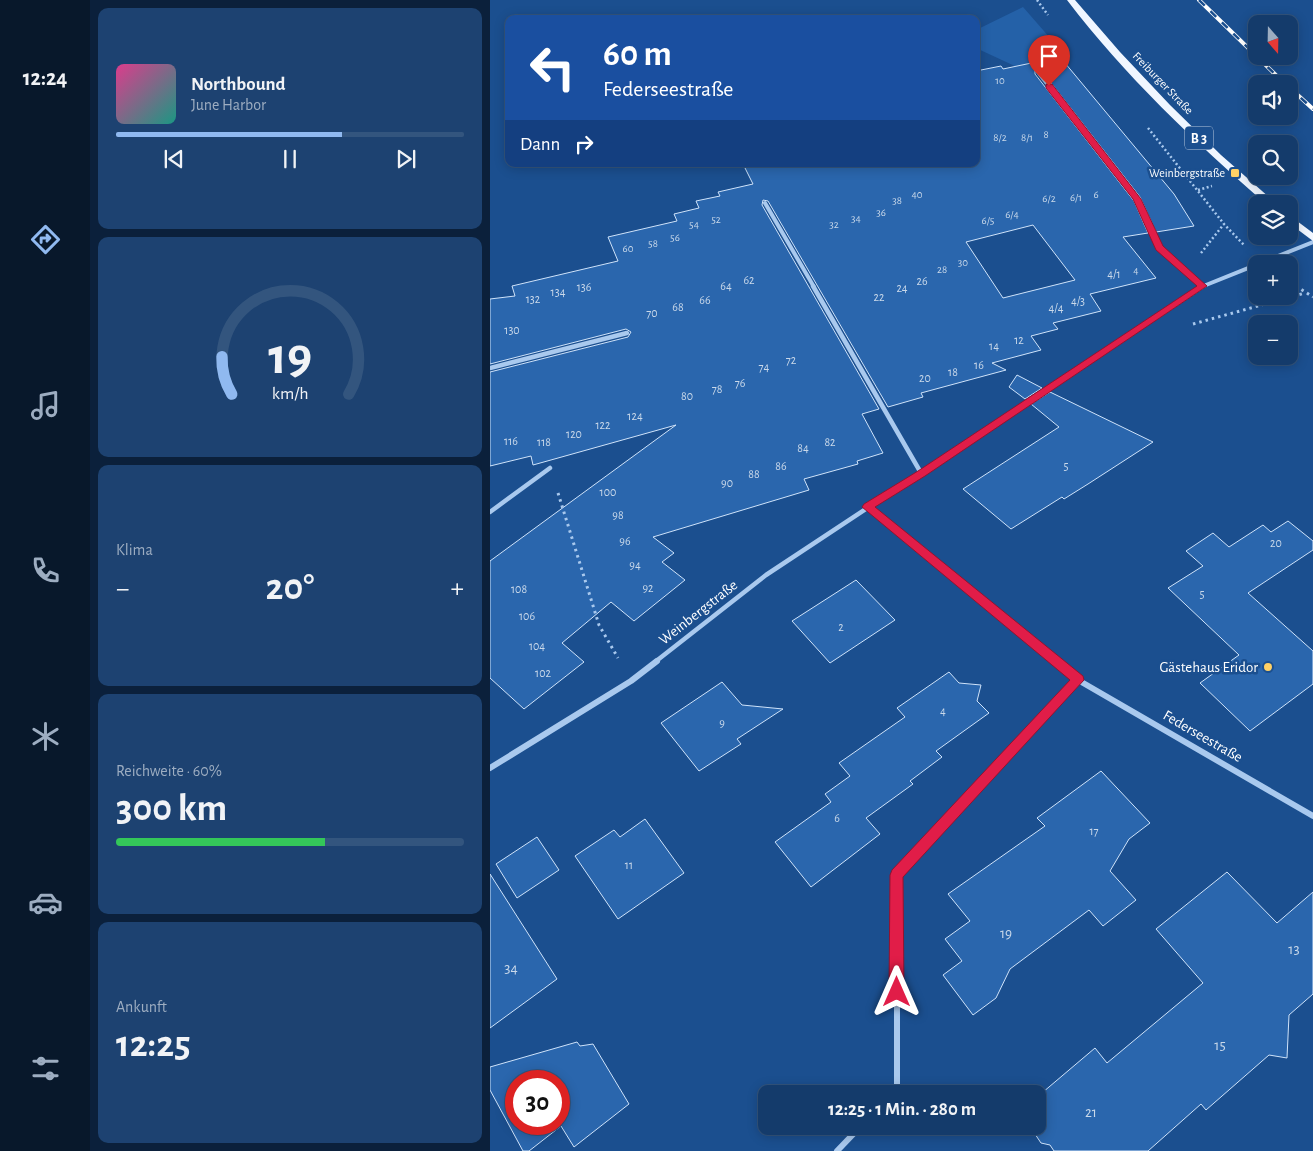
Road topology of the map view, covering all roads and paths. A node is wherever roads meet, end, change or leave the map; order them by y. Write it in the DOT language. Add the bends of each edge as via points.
graph roads {
  1 [pos="1037,0"];
  2 [pos="1071,0"];
  3 [pos="1053,20"];
  4 [pos="1038,72"];
  5 [pos="1147,127"];
  6 [pos="1261,195"];
  7 [pos="764,203"];
  8 [pos="1224,224"];
  9 [pos="1298,226"];
  10 [pos="1313,240"];
  11 [pos="1255,255"];
  12 [pos="1276,255"];
  13 [pos="1248,267"];
  14 [pos="1186,271"];
  15 [pos="1203,286"];
  16 [pos="1298,288"];
  17 [pos="1305,293"];
  18 [pos="1313,297"];
  19 [pos="1192,325"];
  20 [pos="627,333"];
  21 [pos="490,368"];
  22 [pos="550,468"];
  23 [pos="921,473"];
  24 [pos="867,507"];
  25 [pos="490,512"];
  26 [pos="1078,680"];
  27 [pos="631,681"];
  28 [pos="490,768"];
  29 [pos="1313,816"];
  30 [pos="897,1085"];
  31 [pos="852,1135"];
  32 [pos="837,1151"];
  1 -- 3 [label="path"];
  2 -- 6 [label="main road, Freiburger Straße / B 3" via="1130,69"];
  4 -- 14 [label="street" via="1137,199 1159,248"];
  5 -- 8 [label="path"];
  7 -- 23 [label="street"];
  8 -- 11 [label="path"];
  8 -- 14 [label="path"];
  9 -- 10 [label="main road"];
  10 -- 12 [label="street, Weinbergstraße"];
  13 -- 15 [label="street, Weinbergstraße"];
  14 -- 15 [label="street"];
  15 -- 23 [label="street, Weinbergstraße"];
  16 -- 17 [label="path"];
  17 -- 18 [label="path"];
  17 -- 19 [label="path"];
  20 -- 21 [label="street"];
  22 -- 25 [label="street"];
  22 -- 27 [label="path" via="599,625"];
  23 -- 24 [label="street, Weinbergstraße"];
  24 -- 26 [label="street, Federseestraße"];
  24 -- 27 [label="street, Weinbergstraße" via="766,575"];
  26 -- 29 [label="street, Federseestraße"];
  26 -- 30 [label="street" via="896,875"];
  27 -- 28 [label="street, Weinbergstraße"];
  31 -- 32 [label="street"];
}
